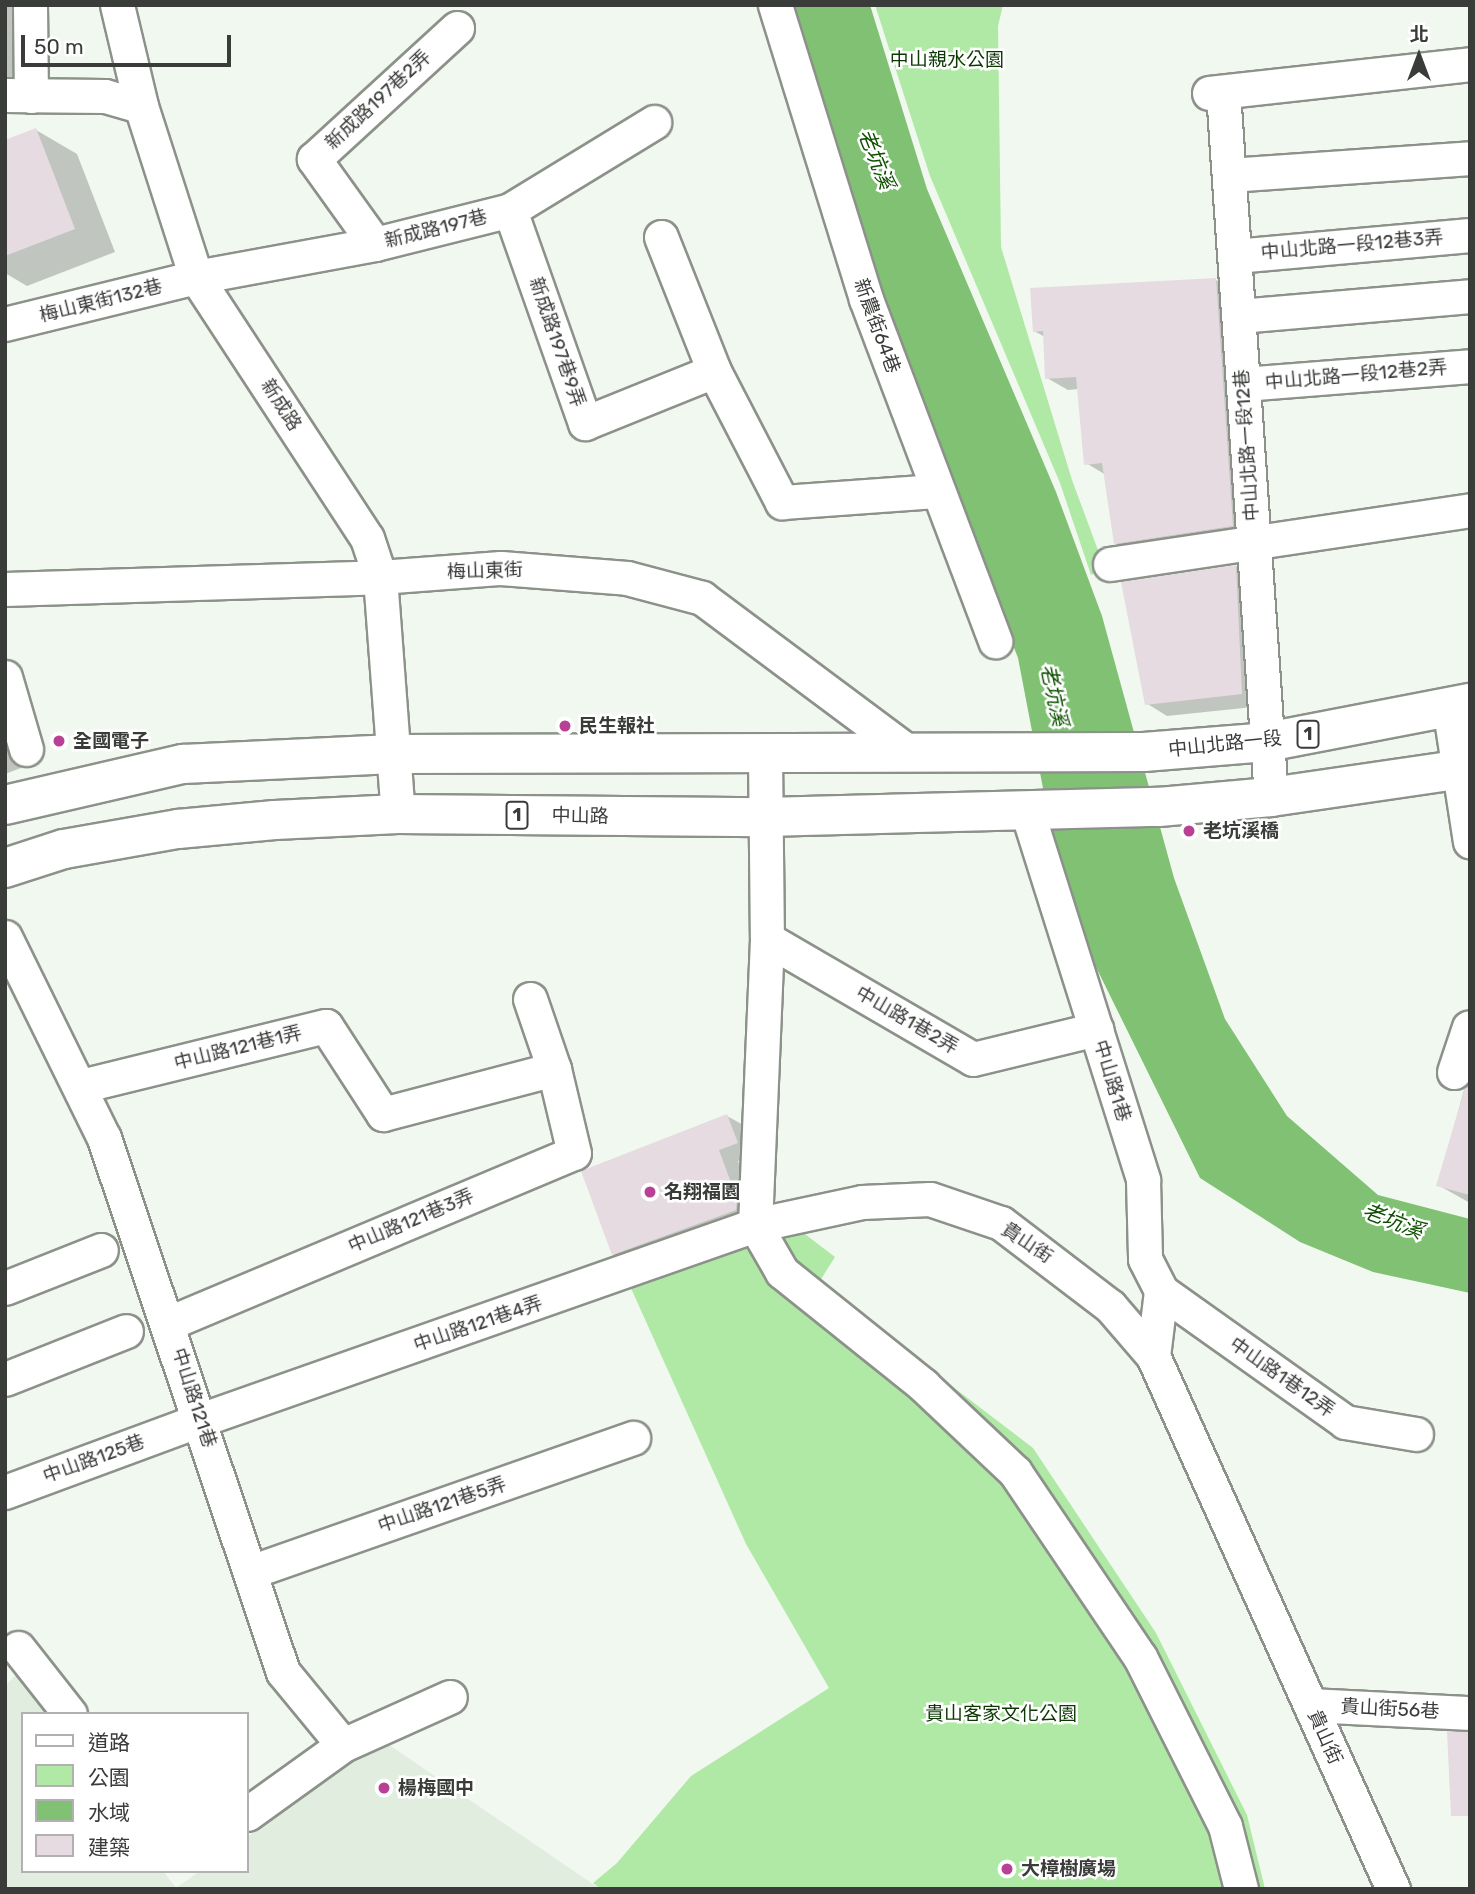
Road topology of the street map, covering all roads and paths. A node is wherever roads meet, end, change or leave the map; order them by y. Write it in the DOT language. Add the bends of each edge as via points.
graph roads {
  1 [pos="30,5"];
  2 [pos="117,5"];
  3 [pos="775,5"];
  4 [pos="457,27"];
  5 [pos="1470,64"];
  6 [pos="18,96"];
  7 [pos="141,106"];
  8 [pos="654,122"];
  9 [pos="1470,158"];
  10 [pos="1229,175"];
  11 [pos="510,211"];
  12 [pos="1470,235"];
  13 [pos="661,237"];
  14 [pos="375,244"];
  15 [pos="1235,256"];
  16 [pos="196,277"];
  17 [pos="1470,296"];
  18 [pos="1239,316"];
  19 [pos="5,324"];
  20 [pos="1470,366"];
  21 [pos="714,371"];
  22 [pos="1243,384"];
  23 [pos="937,491"];
  24 [pos="1470,510"];
  25 [pos="1254,542"];
  26 [pos="1110,564"];
  27 [pos="380,577"];
  28 [pos="5,589"];
  29 [pos="995,641"];
  30 [pos="5,677"];
  31 [pos="1459,705"];
  32 [pos="1267,742"];
  33 [pos="26,749"];
  34 [pos="910,753"];
  35 [pos="394,754"];
  36 [pos="765,755"];
  37 [pos="1463,769"];
  38 [pos="1271,797"];
  39 [pos="5,805"];
  40 [pos="1030,811"];
  41 [pos="398,814"];
  42 [pos="765,817"];
  43 [pos="1470,841"];
  44 [pos="5,868"];
  45 [pos="5,937"];
  46 [pos="767,939"];
  47 [pos="530,999"];
  48 [pos="1470,1026"];
  49 [pos="1096,1029"];
  50 [pos="554,1069"];
  51 [pos="1454,1072"];
  52 [pos="81,1086"];
  53 [pos="755,1225"];
  54 [pos="101,1250"];
  55 [pos="5,1288"];
  56 [pos="1161,1291"];
  57 [pos="169,1323"];
  58 [pos="126,1331"];
  59 [pos="1153,1356"];
  60 [pos="5,1379"];
  61 [pos="192,1423"];
  62 [pos="1416,1434"];
  63 [pos="633,1438"];
  64 [pos="5,1492"];
  65 [pos="250,1572"];
  66 [pos="10,1644"];
  67 [pos="450,1698"];
  68 [pos="1311,1705"];
  69 [pos="68,1712"];
  70 [pos="1470,1713"];
  71 [pos="343,1745"];
  72 [pos="248,1813"];
  73 [pos="1241,1889"];
  74 [pos="1393,1889"];
  1 -- 6 [label="street"];
  2 -- 7 [label="street, 新成路"];
  3 -- 23 [label="street, 新農街64巷" via="866,299"];
  4 -- 14 [label="street, 新成路197巷2弄" via="314,159"];
  5 -- 10 [label="street, 中山北路一段12巷" via="1216,92"];
  6 -- 7 [label="street" via="105,96"];
  7 -- 16 [label="street, 新成路"];
  8 -- 11 [label="street, 新成路197巷"];
  9 -- 10 [label="street"];
  10 -- 15 [label="street, 中山北路一段12巷"];
  11 -- 14 [label="street, 新成路197巷"];
  11 -- 21 [label="street, 新成路197巷9弄" via="585,423"];
  12 -- 15 [label="street, 中山北路一段12巷3弄"];
  13 -- 21 [label="street"];
  14 -- 16 [label="street, 新成路197巷"];
  15 -- 18 [label="street, 中山北路一段12巷"];
  16 -- 19 [label="street, 梅山東街132巷"];
  16 -- 27 [label="street, 新成路" via="367,538"];
  17 -- 18 [label="street"];
  18 -- 22 [label="street, 中山北路一段12巷"];
  20 -- 22 [label="street, 中山北路一段12巷2弄"];
  21 -- 23 [label="street" via="782,502"];
  22 -- 25 [label="street, 中山北路一段12巷"];
  23 -- 29 [label="street, 新農街64巷"];
  24 -- 25 [label="street"];
  25 -- 26 [label="street"];
  25 -- 32 [label="street, 中山北路一段12巷"];
  27 -- 28 [label="street, 梅山東街"];
  27 -- 34 [label="street, 梅山東街" via="501,568 626,578 702,598"];
  27 -- 35 [label="street, 新成路"];
  30 -- 33 [label="street"];
  31 -- 32 [label="main road, 中山北路一段 / 1"];
  31 -- 37 [label="street"];
  32 -- 34 [label="main road, 中山北路一段 / 1" via="1144,752"];
  32 -- 38 [label="street, 中山北路一段12巷"];
  34 -- 36 [label="main road, 1"];
  35 -- 36 [label="main road, 1"];
  35 -- 39 [label="main road, 1" via="183,764"];
  35 -- 41 [label="street, 新成路"];
  36 -- 42 [label="street"];
  37 -- 38 [label="main road, 1"];
  37 -- 43 [label="street"];
  38 -- 40 [label="main road, 1"];
  40 -- 42 [label="main road, 中山路 / 1"];
  40 -- 49 [label="street, 中山路1巷"];
  41 -- 42 [label="main road, 中山路 / 1"];
  41 -- 44 [label="main road, 中山路 / 1" via="178,829 64,849"];
  42 -- 46 [label="street"];
  45 -- 52 [label="street, 中山路121巷"];
  46 -- 49 [label="street, 中山路1巷2弄" via="973,1059"];
  46 -- 53 [label="street"];
  47 -- 50 [label="street"];
  48 -- 51 [label="street"];
  49 -- 56 [label="street, 中山路1巷" via="1143,1180 1145,1259"];
  50 -- 52 [label="street, 中山路121巷1弄" via="383,1114 326,1026"];
  50 -- 57 [label="street, 中山路121巷3弄" via="574,1153"];
  52 -- 57 [label="street, 中山路121巷"];
  53 -- 59 [label="street, 貴山街" via="862,1202 930,1199 1001,1223 1037,1246 1110,1306"];
  53 -- 61 [label="street, 中山路121巷4弄"];
  53 -- 73 [label="street" via="782,1272 923,1385 1015,1472 1140,1657 1225,1826"];
  54 -- 55 [label="street"];
  56 -- 59 [label="street"];
  56 -- 62 [label="street, 中山路1巷12弄" via="1345,1422"];
  57 -- 61 [label="street, 中山路121巷"];
  58 -- 60 [label="street"];
  59 -- 68 [label="street, 貴山街"];
  61 -- 64 [label="street, 中山路125巷"];
  61 -- 65 [label="street, 中山路121巷"];
  63 -- 65 [label="street, 中山路121巷5弄"];
  65 -- 71 [label="street, 中山路121巷" via="283,1672"];
  66 -- 69 [label="street"];
  67 -- 71 [label="street"];
  68 -- 70 [label="street, 貴山街56巷"];
  68 -- 74 [label="street, 貴山街"];
  71 -- 72 [label="street"];
}
